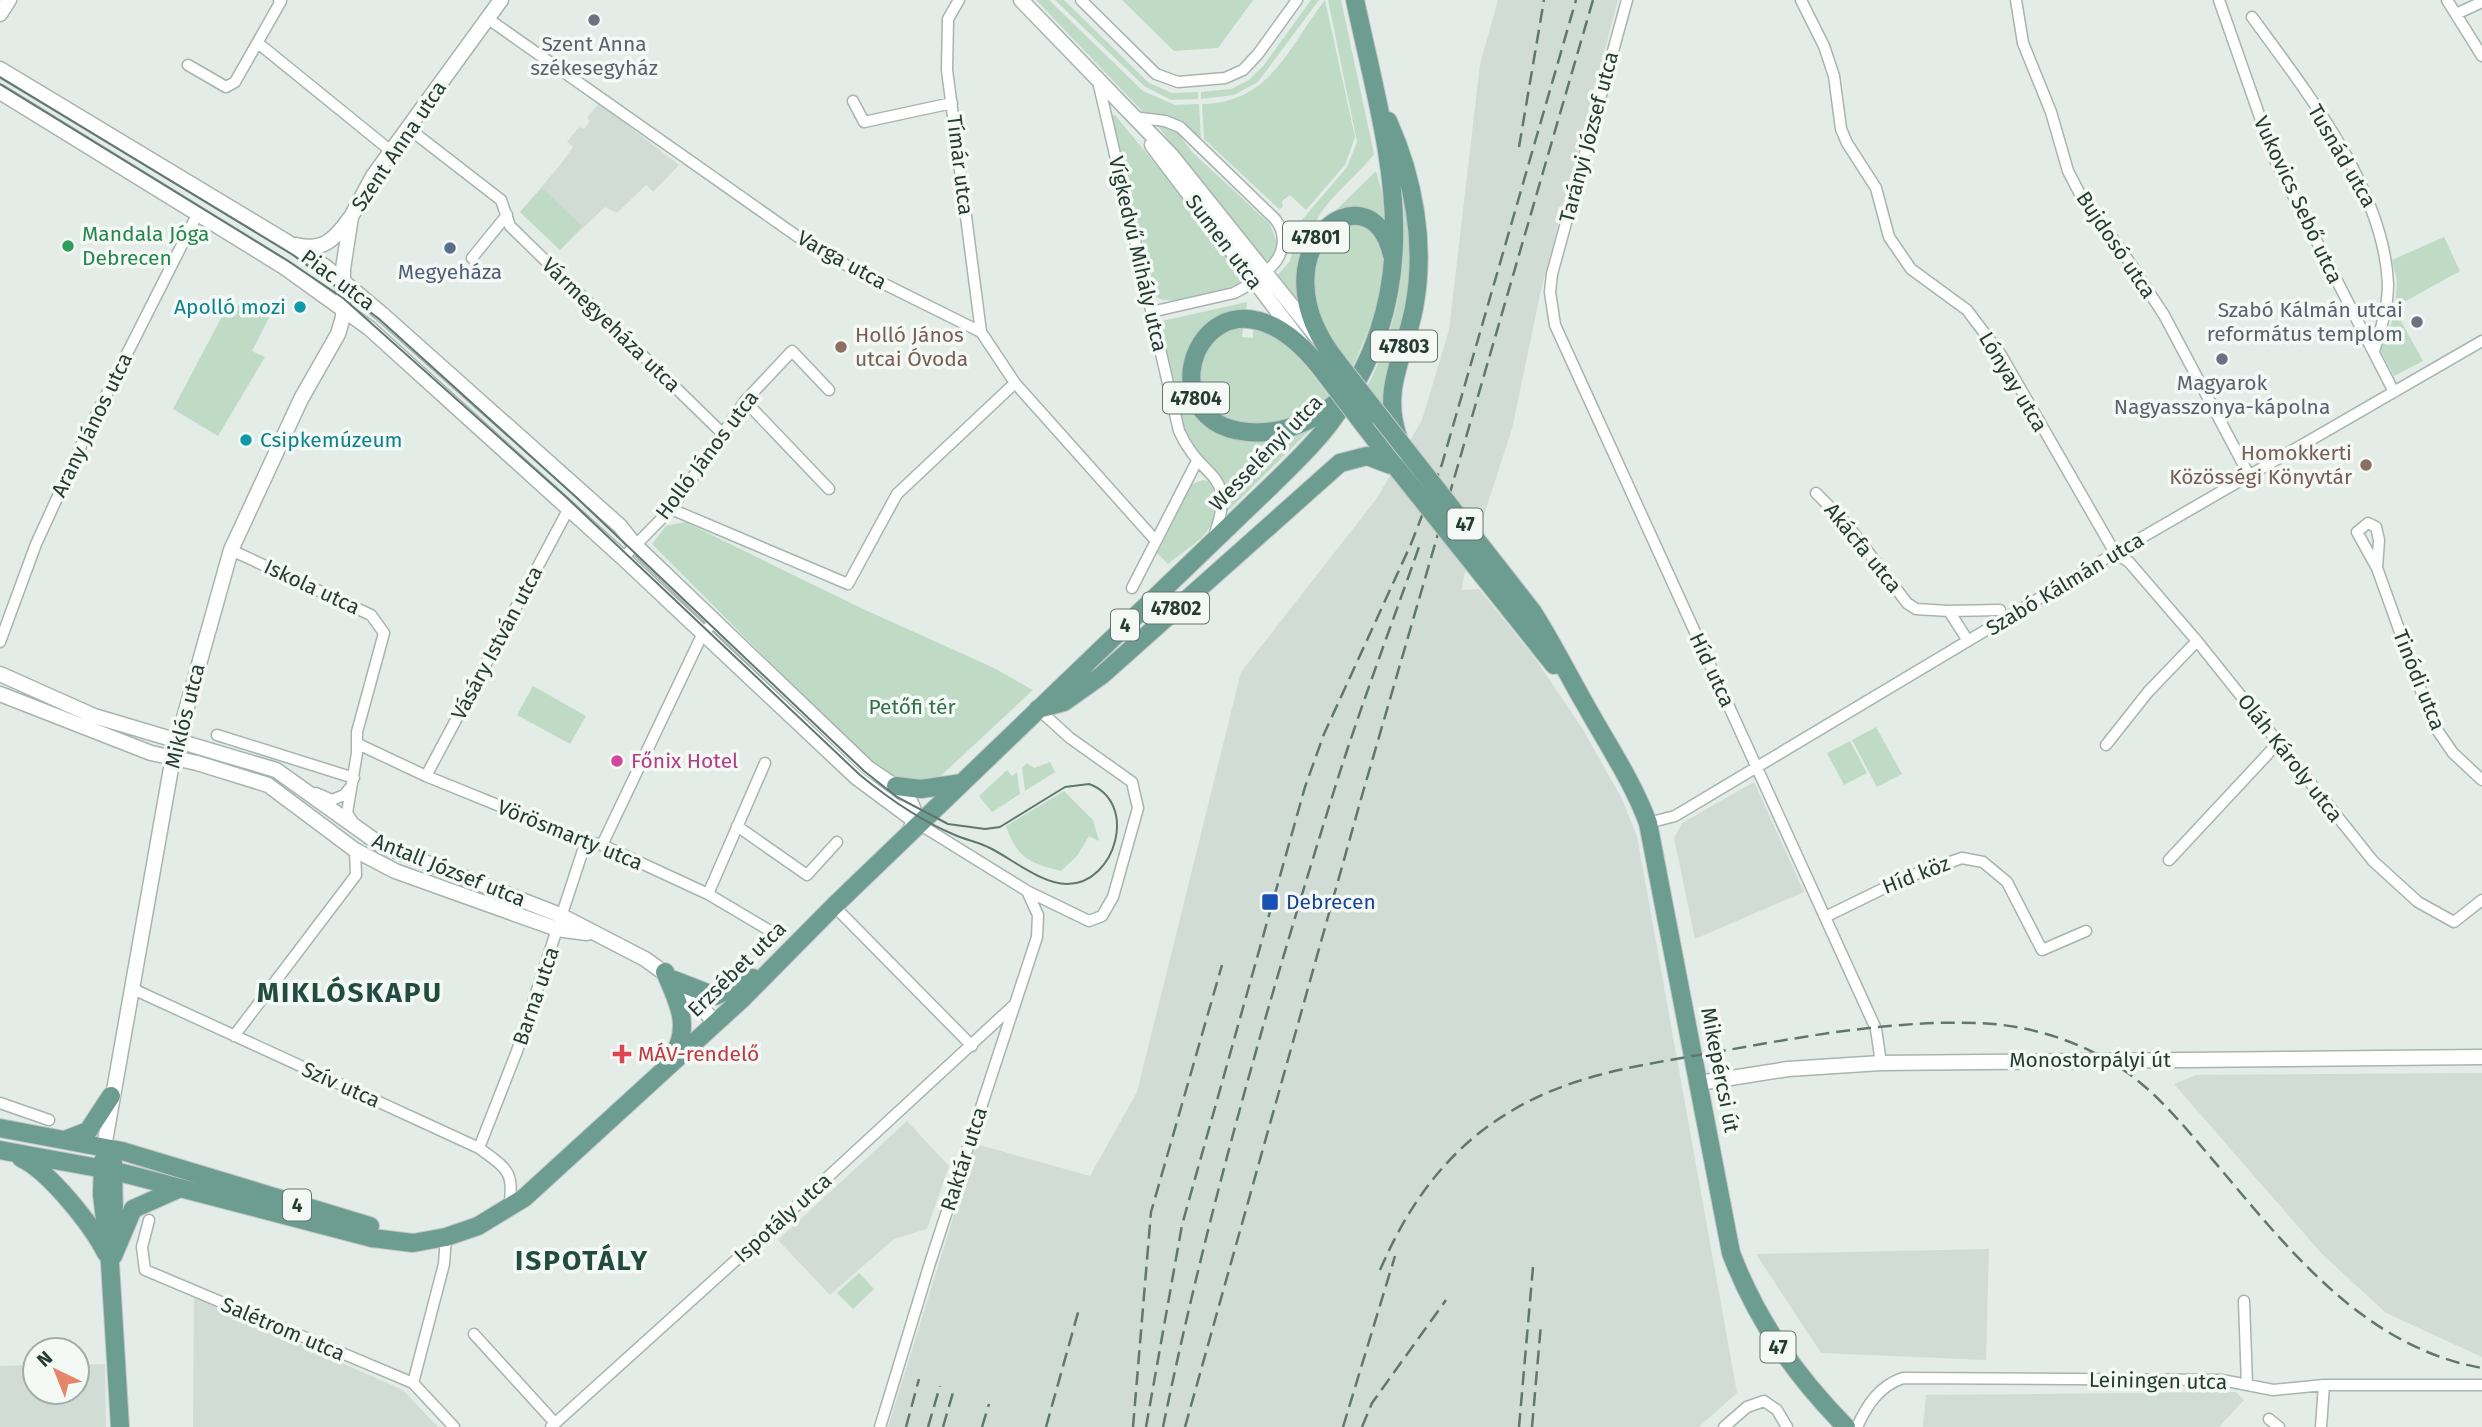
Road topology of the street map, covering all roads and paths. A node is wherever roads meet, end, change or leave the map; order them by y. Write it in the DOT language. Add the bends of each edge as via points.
graph roads {
  1 [pos="9,0"];
  2 [pos="279,0"];
  3 [pos="502,0"];
  4 [pos="959,0"];
  5 [pos="1021,0"];
  6 [pos="1081,0"];
  7 [pos="1297,0"];
  8 [pos="1355,0"];
  9 [pos="1627,0"];
  10 [pos="1801,0"];
  11 [pos="2016,0"];
  12 [pos="2219,0"];
  13 [pos="2447,0"];
  14 [pos="2482,2"];
  15 [pos="0,14"];
  16 [pos="2456,14"];
  17 [pos="2252,17"];
  18 [pos="487,19"];
  19 [pos="258,43"];
  20 [pos="2482,56"];
  21 [pos="188,65"];
  22 [pos="0,69"];
  23 [pos="1096,75"];
  24 [pos="1374,90"];
  25 [pos="0,92"];
  26 [pos="853,101"];
  27 [pos="952,103"];
  28 [pos="1136,121"];
  29 [pos="408,128"];
  30 [pos="391,151"];
  31 [pos="198,214"];
  32 [pos="351,217"];
  33 [pos="508,221"];
  34 [pos="289,243"];
  35 [pos="472,258"];
  36 [pos="1394,266"];
  37 [pos="1271,267"];
  38 [pos="1552,274"];
  39 [pos="344,282"];
  40 [pos="1247,286"];
  41 [pos="1152,312"];
  42 [pos="349,314"];
  43 [pos="383,314"];
  44 [pos="981,332"];
  45 [pos="2482,341"];
  46 [pos="1317,350"];
  47 [pos="2374,351"];
  48 [pos="1332,369"];
  49 [pos="1015,383"];
  50 [pos="1356,384"];
  51 [pos="829,390"];
  52 [pos="2394,392"];
  53 [pos="745,401"];
  54 [pos="721,432"];
  55 [pos="1398,437"];
  56 [pos="1196,461"];
  57 [pos="1396,467"];
  58 [pos="2250,477"];
  59 [pos="829,489"];
  60 [pos="1816,493"];
  61 [pos="671,509"];
  62 [pos="568,510"];
  63 [pos="1156,541"];
  64 [pos="1212,542"];
  65 [pos="635,545"];
  66 [pos="231,550"];
  67 [pos="2115,553"];
  68 [pos="623,558"];
  69 [pos="2377,568"];
  70 [pos="1132,588"];
  71 [pos="2000,610"];
  72 [pos="1949,611"];
  73 [pos="1526,616"];
  74 [pos="715,621"];
  75 [pos="703,633"];
  76 [pos="1968,641"];
  77 [pos="2197,641"];
  78 [pos="0,642"];
  79 [pos="0,674"];
  80 [pos="0,694"];
  81 [pos="1038,709"];
  82 [pos="216,735"];
  83 [pos="176,741"];
  84 [pos="2279,742"];
  85 [pos="358,744"];
  86 [pos="2106,745"];
  87 [pos="173,757"];
  88 [pos="765,763"];
  89 [pos="1756,767"];
  90 [pos="426,776"];
  91 [pos="2482,780"];
  92 [pos="353,782"];
  93 [pos="962,783"];
  94 [pos="896,786"];
  95 [pos="308,790"];
  96 [pos="917,822"];
  97 [pos="1648,822"];
  98 [pos="737,826"];
  99 [pos="359,831"];
  100 [pos="586,841"];
  101 [pos="837,842"];
  102 [pos="602,845"];
  103 [pos="355,850"];
  104 [pos="2169,860"];
  105 [pos="1027,891"];
  106 [pos="708,894"];
  107 [pos="2482,900"];
  108 [pos="834,906"];
  109 [pos="1825,916"];
  110 [pos="559,922"];
  111 [pos="2086,931"];
  112 [pos="777,935"];
  113 [pos="776,964"];
  114 [pos="669,976"];
  115 [pos="133,989"];
  116 [pos="1013,1006"];
  117 [pos="715,1022"];
  118 [pos="234,1036"];
  119 [pos="972,1046"];
  120 [pos="2482,1057"];
  121 [pos="1881,1063"];
  122 [pos="665,1067"];
  123 [pos="1699,1083"];
  124 [pos="111,1096"];
  125 [pos="0,1102"];
  126 [pos="49,1120"];
  127 [pos="0,1128"];
  128 [pos="64,1140"];
  129 [pos="104,1147"];
  130 [pos="479,1148"];
  131 [pos="3,1150"];
  132 [pos="150,1162"];
  133 [pos="109,1171"];
  134 [pos="178,1188"];
  135 [pos="508,1211"];
  136 [pos="149,1220"];
  137 [pos="446,1237"];
  138 [pos="110,1263"];
  139 [pos="2244,1301"];
  140 [pos="474,1334"];
  141 [pos="413,1384"];
  142 [pos="2247,1385"];
  143 [pos="2324,1385"];
  144 [pos="2482,1385"];
  145 [pos="2269,1419"];
  146 [pos="553,1425"];
  147 [pos="120,1427"];
  148 [pos="454,1427"];
  149 [pos="880,1427"];
  150 [pos="1724,1427"];
  151 [pos="1787,1427"];
  152 [pos="1846,1427"];
  153 [pos="1857,1427"];
  154 [pos="2279,1427"];
  155 [pos="2321,1427"];
  1 -- 15 [label="street"];
  2 -- 19 [label="street"];
  3 -- 18 [label="street, Szent Anna utca"];
  4 -- 27 [label="street, Tímár utca" via="948,19"];
  5 -- 23 [label="street, Sumen utca"];
  6 -- 7 [label="street" via="1156,74 1178,82 1225,78 1243,70"];
  8 -- 24 [label="main road, Wesselényi utca / 4"];
  9 -- 38 [label="street, Tarányi József utca"];
  10 -- 67 [label="street, Lónyay utca" via="1834,76 1841,129 1876,188 1889,237 1911,269 1951,296 2001,355"];
  11 -- 58 [label="street, Bujdosó utca" via="2023,43 2051,112 2068,172 2164,315"];
  12 -- 47 [label="street, Vukovics Sebő utca" via="2275,160"];
  13 -- 16 [label="street"];
  14 -- 16 [label="street"];
  16 -- 20 [label="street"];
  17 -- 47 [label="street, Tusnád utca" via="2308,97 2375,213 2388,283 2385,318"];
  18 -- 29 [label="street, Szent Anna utca"];
  18 -- 44 [label="street, Varga utca" via="801,239"];
  19 -- 21 [label="street" via="234,82 226,87"];
  19 -- 30 [label="street"];
  22 -- 34 [label="street, Piac utca"];
  23 -- 28 [label="street, Sumen utca"];
  23 -- 41 [label="street, Vígkedvű Mihály utca"];
  24 -- 36 [label="main road, Wesselényi utca / 4" via="1393,189"];
  24 -- 55 [label="main road, 47803" via="1408,176 1418,254 1413,310 1390,397"];
  25 -- 31 [label="street, Piac utca"];
  26 -- 27 [label="street" via="864,122"];
  27 -- 44 [label="street, Tímár utca"];
  28 -- 37 [label="street" via="1180,127 1275,219 1283,243"];
  28 -- 46 [label="street, Sumen utca" via="1163,162"];
  29 -- 30 [label="street, Szent Anna utca"];
  29 -- 33 [label="street, Vármegyeháza utca" via="500,200"];
  30 -- 32 [label="street, Szent Anna utca"];
  31 -- 42 [label="street, Piac utca"];
  31 -- 78 [label="street, Arany János utca" via="86,435 36,544"];
  32 -- 34 [label="street" via="334,239 320,247"];
  32 -- 39 [label="street, Szent Anna utca"];
  33 -- 35 [label="street"];
  33 -- 54 [label="street, Vármegyeháza utca"];
  34 -- 39 [label="street, Piac utca"];
  36 -- 46 [label="main road, 47801" via="1384,235 1364,218 1345,217 1320,232 1308,256 1305,289"];
  36 -- 50 [label="main road, Wesselényi utca / 4" via="1379,334"];
  38 -- 89 [label="street, Híd utca" via="1551,309 1562,343"];
  39 -- 42 [label="street, Szent Anna utca"];
  39 -- 43 [label="street, Piac utca"];
  40 -- 41 [label="street"];
  41 -- 56 [label="street, Vígkedvű Mihály utca" via="1179,431"];
  42 -- 43 [label="street"];
  42 -- 62 [label="street, Piac utca"];
  42 -- 66 [label="street, Miklós utca" via="301,399"];
  43 -- 65 [label="street, Piac utca" via="602,510"];
  44 -- 49 [label="street"];
  45 -- 52 [label="street, Szabó Kálmán utca"];
  46 -- 48 [label="main road, 47"];
  46 -- 50 [label="main road, 47804" via="1269,323 1231,320 1213,329 1196,351 1193,390 1200,406 1215,421 1231,429 1262,432 1307,421"];
  47 -- 52 [label="street, Vukovics Sebő utca"];
  48 -- 55 [label="main road, 47, bridge"];
  48 -- 57 [label="main road, 47, bridge"];
  49 -- 61 [label="street" via="897,494 848,584"];
  49 -- 63 [label="street"];
  50 -- 64 [label="main road, Wesselényi utca / 4" via="1319,436"];
  51 -- 53 [label="street, Holló János utca" via="792,352"];
  52 -- 58 [label="street, Szabó Kálmán utca"];
  53 -- 54 [label="street, Holló János utca"];
  53 -- 59 [label="street"];
  54 -- 61 [label="street, Holló János utca"];
  55 -- 73 [label="main road, 47, bridge"];
  56 -- 63 [label="street"];
  56 -- 64 [label="street, Vígkedvű Mihály utca" via="1216,479 1223,496"];
  57 -- 73 [label="main road, 47, bridge"];
  57 -- 81 [label="main road, 47802" via="1367,456 1340,463 1102,675 1064,702"];
  58 -- 67 [label="street, Szabó Kálmán utca"];
  60 -- 72 [label="street, Akácfa utca" via="1846,523 1908,603 1916,609"];
  61 -- 65 [label="street, Holló János utca"];
  62 -- 68 [label="street, Piac utca"];
  62 -- 90 [label="street, Vásáry István utca"];
  63 -- 70 [label="street"];
  64 -- 81 [label="main road, Wesselényi utca / 4"];
  65 -- 68 [label="street, Holló János utca"];
  65 -- 74 [label="street"];
  66 -- 83 [label="street, Miklós utca"];
  66 -- 85 [label="street, Iskola utca" via="371,615 384,633 357,732"];
  67 -- 76 [label="street, Szabó Kálmán utca"];
  67 -- 77 [label="street, Oláh Károly utca" via="2129,562"];
  68 -- 75 [label="street"];
  69 -- 91 [label="street, Tinódi utca" via="2433,724 2453,753"];
  71 -- 72 [label="street, Akácfa utca"];
  72 -- 76 [label="street"];
  73 -- 97 [label="main road, Mikepércsi út / 47" via="1560,653"];
  74 -- 75 [label="street"];
  74 -- 94 [label="street" via="867,767"];
  75 -- 96 [label="street" via="857,778"];
  75 -- 102 [label="street"];
  76 -- 89 [label="street, Szabó Kálmán utca"];
  77 -- 84 [label="street, Oláh Károly utca"];
  77 -- 86 [label="street"];
  79 -- 83 [label="street, Antall József utca" via="94,716"];
  80 -- 87 [label="street, Antall József utca" via="95,733"];
  81 -- 93 [label="main road, Wesselényi utca / 4"];
  81 -- 105 [label="street" via="1132,782 1138,808 1113,897 1102,916 1089,921"];
  82 -- 92 [label="street"];
  83 -- 87 [label="street, Miklós utca"];
  83 -- 95 [label="street, Antall József utca" via="261,764"];
  84 -- 104 [label="street"];
  84 -- 107 [label="street, Oláh Károly utca" via="2353,839 2408,894 2454,922"];
  85 -- 90 [label="street, Vörösmarty utca"];
  85 -- 92 [label="street"];
  87 -- 103 [label="street, Antall József utca" via="268,785"];
  87 -- 115 [label="street, Miklós utca"];
  88 -- 98 [label="street"];
  89 -- 97 [label="street, Szabó Kálmán utca" via="1675,816"];
  89 -- 109 [label="street, Híd utca"];
  90 -- 100 [label="street, Vörösmarty utca"];
  92 -- 95 [label="street" via="344,795 331,800"];
  92 -- 99 [label="street" via="347,813"];
  93 -- 94 [label="main road" via="921,789"];
  93 -- 96 [label="main road, Wesselényi utca / 4"];
  94 -- 96 [label="street" via="909,798"];
  95 -- 99 [label="street, Antall József utca"];
  96 -- 105 [label="street"];
  96 -- 108 [label="main road, Erzsébet utca / 4"];
  97 -- 123 [label="main road, Mikepércsi út / 47"];
  98 -- 101 [label="street" via="807,875"];
  98 -- 106 [label="street"];
  99 -- 110 [label="street, Antall József utca" via="401,854"];
  100 -- 102 [label="street, Vörösmarty utca"];
  100 -- 110 [label="street, Barna utca"];
  102 -- 106 [label="street, Vörösmarty utca"];
  103 -- 110 [label="street, Antall József utca" via="395,870"];
  103 -- 118 [label="street" via="356,875"];
  105 -- 116 [label="street, Raktár utca" via="1039,924"];
  106 -- 112 [label="street, Vörösmarty utca"];
  108 -- 113 [label="main road, Erzsébet utca / 4"];
  108 -- 119 [label="street"];
  109 -- 111 [label="street, Híd köz" via="1907,877 1962,858 1983,862 2007,882 2042,950"];
  109 -- 121 [label="street, Híd utca" via="1877,1029"];
  110 -- 114 [label="street, Antall József utca" via="625,947"];
  110 -- 130 [label="street, Barna utca"];
  113 -- 114 [label="main road" via="723,995 706,994"];
  113 -- 117 [label="main road, Erzsébet utca / 4"];
  114 -- 117 [label="street, Antall József utca"];
  114 -- 122 [label="main road" via="684,1033"];
  115 -- 118 [label="street, Szív utca"];
  115 -- 124 [label="street, Miklós utca"];
  116 -- 119 [label="street, Ispotály utca"];
  116 -- 149 [label="street, Raktár utca"];
  117 -- 122 [label="main road, Erzsébet utca / 4"];
  118 -- 130 [label="street, Szív utca"];
  119 -- 146 [label="street, Ispotály utca"];
  120 -- 121 [label="street, Monostorpályi út"];
  121 -- 123 [label="street, Monostorpályi út" via="1788,1069"];
  122 -- 135 [label="main road, Erzsébet utca / 4"];
  123 -- 152 [label="main road, Mikepércsi út / 47" via="1731,1253 1748,1296 1773,1341"];
  124 -- 128 [label="main road" via="88,1131"];
  124 -- 129 [label="street, Miklós utca"];
  125 -- 126 [label="street"];
  127 -- 128 [label="main road, Erzsébet utca"];
  128 -- 129 [label="main road, Erzsébet utca"];
  129 -- 132 [label="main road, Erzsébet utca"];
  129 -- 133 [label="main road" via="112,1158"];
  130 -- 135 [label="street, Szív utca" via="507,1169 512,1181"];
  131 -- 133 [label="main road, Erzsébet utca"];
  131 -- 138 [label="main road" via="33,1163 98,1236"];
  132 -- 133 [label="main road, 4"];
  132 -- 137 [label="main road, Erzsébet utca / 4" via="379,1229"];
  133 -- 134 [label="main road, Erzsébet utca"];
  133 -- 138 [label="main road"];
  133 -- 138 [label="main road" via="102,1194"];
  134 -- 137 [label="main road, Erzsébet utca / 4" via="372,1238 413,1243"];
  134 -- 138 [label="main road" via="132,1209"];
  135 -- 137 [label="main road, Erzsébet utca / 4"];
  136 -- 141 [label="street, Salétrom utca" via="142,1247 145,1270"];
  137 -- 141 [label="street" via="444,1264"];
  138 -- 147 [label="main road"];
  139 -- 142 [label="street"];
  140 -- 146 [label="street"];
  141 -- 148 [label="street, Salétrom utca"];
  142 -- 143 [label="street, Leiningen utca" via="2273,1390"];
  142 -- 153 [label="street, Leiningen utca" via="2222,1380 1903,1378 1876,1394"];
  143 -- 144 [label="street, Leiningen utca"];
  143 -- 155 [label="street"];
  145 -- 154 [label="street"];
  150 -- 151 [label="street" via="1747,1407 1764,1401 1777,1410"];
}
